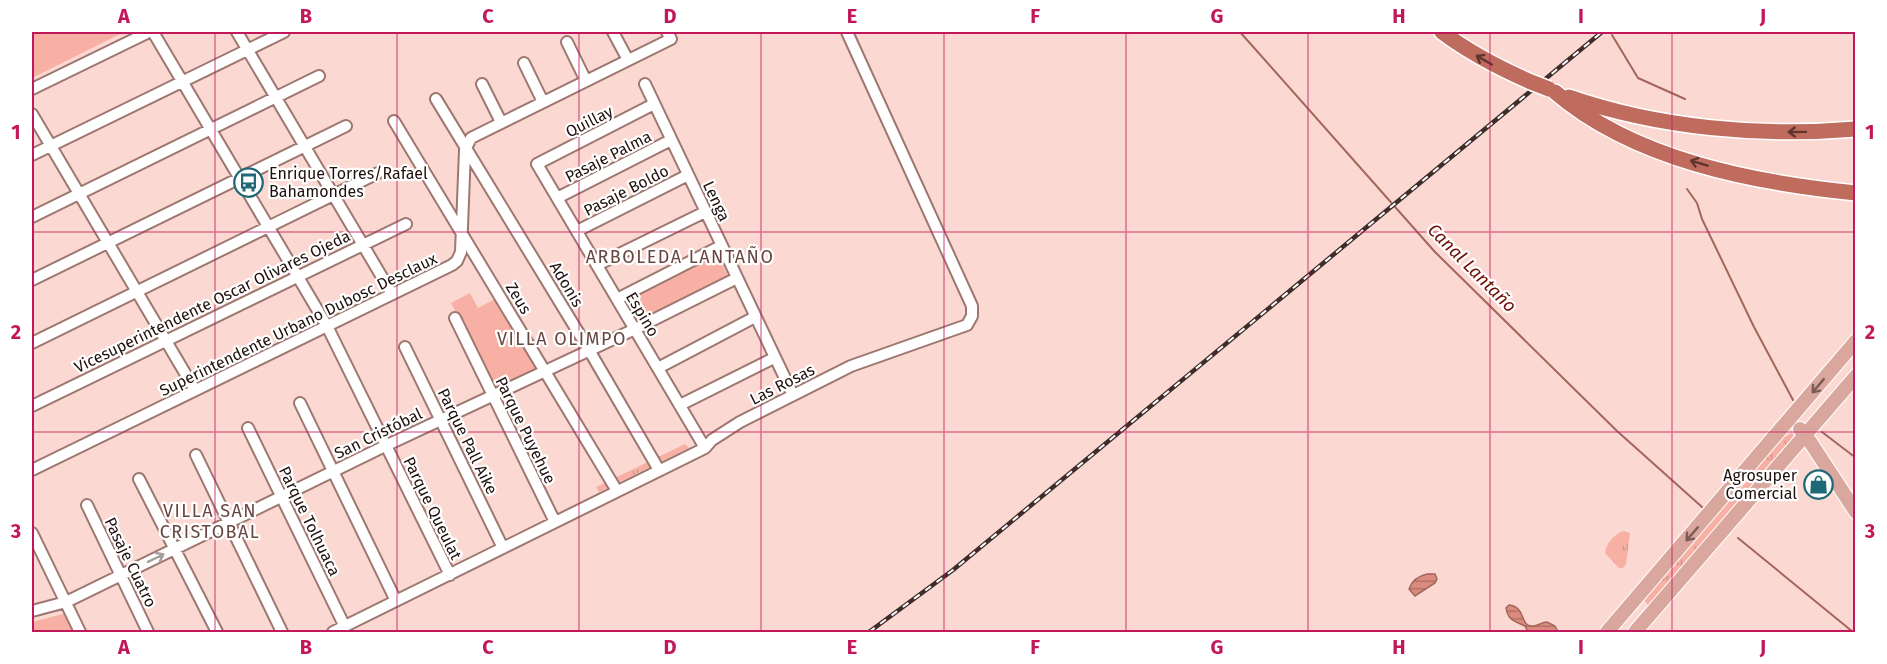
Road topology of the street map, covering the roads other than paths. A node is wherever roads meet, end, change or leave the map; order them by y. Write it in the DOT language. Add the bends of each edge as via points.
graph roads {
  1 [pos="148,32"];
  2 [pos="153,32"];
  3 [pos="237,32"];
  4 [pos="284,32"];
  5 [pos="614,32"];
  6 [pos="847,32"];
  7 [pos="1442,32"];
  8 [pos="669,35"];
  9 [pos="567,42"];
  10 [pos="248,49"];
  11 [pos="628,60"];
  12 [pos="524,63"];
  13 [pos="319,76"];
  14 [pos="182,81"];
  15 [pos="586,81"];
  16 [pos="482,84"];
  17 [pos="645,84"];
  18 [pos="32,89"];
  19 [pos="1552,91"];
  20 [pos="276,98"];
  21 [pos="436,99"];
  22 [pos="543,102"];
  23 [pos="654,104"];
  24 [pos="32,114"];
  25 [pos="394,121"];
  26 [pos="501,122"];
  27 [pos="346,126"];
  28 [pos="211,129"];
  29 [pos="1856,129"];
  30 [pos="671,140"];
  31 [pos="50,146"];
  32 [pos="305,146"];
  33 [pos="466,146"];
  34 [pos="32,155"];
  35 [pos="537,164"];
  36 [pos="378,172"];
  37 [pos="688,175"];
  38 [pos="240,178"];
  39 [pos="1856,193"];
  40 [pos="79,194"];
  41 [pos="333,194"];
  42 [pos="557,198"];
  43 [pos="705,212"];
  44 [pos="32,217"];
  45 [pos="406,224"];
  46 [pos="268,226"];
  47 [pos="577,231"];
  48 [pos="462,234"];
  49 [pos="108,243"];
  50 [pos="363,244"];
  51 [pos="721,246"];
  52 [pos="597,265"];
  53 [pos="298,276"];
  54 [pos="736,278"];
  55 [pos="32,280"];
  56 [pos="137,291"];
  57 [pos="392,294"];
  58 [pos="617,299"];
  59 [pos="755,317"];
  60 [pos="455,318"];
  61 [pos="327,326"];
  62 [pos="635,329"];
  63 [pos="166,341"];
  64 [pos="1856,341"];
  65 [pos="32,343"];
  66 [pos="405,347"];
  67 [pos="589,350"];
  68 [pos="774,358"];
  69 [pos="658,368"];
  70 [pos="545,371"];
  71 [pos="1856,376"];
  72 [pos="195,390"];
  73 [pos="493,395"];
  74 [pos="793,395"];
  75 [pos="300,403"];
  76 [pos="680,405"];
  77 [pos="32,406"];
  78 [pos="441,420"];
  79 [pos="1790,420"];
  80 [pos="248,428"];
  81 [pos="1805,434"];
  82 [pos="385,446"];
  83 [pos="705,447"];
  84 [pos="196,455"];
  85 [pos="32,470"];
  86 [pos="333,471"];
  87 [pos="659,471"];
  88 [pos="139,479"];
  89 [pos="617,491"];
  90 [pos="282,496"];
  91 [pos="87,505"];
  92 [pos="1856,512"];
  93 [pos="229,522"];
  94 [pos="555,522"];
  95 [pos="32,533"];
  96 [pos="503,548"];
  97 [pos="174,549"];
  98 [pos="121,575"];
  99 [pos="450,575"];
  100 [pos="66,602"];
  101 [pos="396,602"];
  102 [pos="1628,608"];
  103 [pos="32,611"];
  104 [pos="345,627"];
  105 [pos="1640,628"];
  106 [pos="80,633"];
  107 [pos="148,633"];
  108 [pos="217,633"];
  109 [pos="282,633"];
  110 [pos="333,633"];
  111 [pos="1607,633"];
  1 -- 18 [label="street"];
  2 -- 14 [label="street, Parque Queulat"];
  3 -- 10 [label="street"];
  4 -- 10 [label="street"];
  5 -- 11 [label="street"];
  6 -- 74 [label="street, Las Rosas" via="972,306 972,316 967,325 851,366"];
  19 -- 7 [label="highway, one-way, bridge" via="1493,65"];
  8 -- 11 [label="street"];
  9 -- 15 [label="street"];
  10 -- 14 [label="street"];
  10 -- 20 [label="street"];
  11 -- 15 [label="street"];
  12 -- 22 [label="street"];
  13 -- 20 [label="street"];
  14 -- 28 [label="street, Parque Queulat"];
  14 -- 31 [label="street"];
  15 -- 22 [label="street"];
  16 -- 26 [label="street"];
  17 -- 23 [label="street, Lenga"];
  29 -- 19 [label="highway, one-way" via="1772,132 1697,126 1606,108"];
  39 -- 19 [label="highway, one-way" via="1755,178 1682,158 1612,129"];
  20 -- 28 [label="street"];
  20 -- 32 [label="street"];
  21 -- 33 [label="street, Adonis"];
  22 -- 26 [label="street"];
  23 -- 30 [label="street, Lenga"];
  23 -- 35 [label="street, Quillay"];
  24 -- 31 [label="street"];
  25 -- 48 [label="street, Zeus"];
  26 -- 33 [label="street" via="475,135"];
  27 -- 32 [label="street"];
  28 -- 38 [label="street, Parque Queulat"];
  28 -- 40 [label="street"];
  30 -- 37 [label="street, Lenga"];
  30 -- 42 [label="street, Pasaje Palma"];
  31 -- 34 [label="street"];
  31 -- 40 [label="street"];
  32 -- 38 [label="street"];
  32 -- 41 [label="street"];
  33 -- 48 [label="street, Superintendente Urbano Dubosc Desclaux"];
  33 -- 67 [label="street, Adonis"];
  35 -- 42 [label="street, Espino"];
  36 -- 41 [label="street"];
  37 -- 43 [label="street, Lenga"];
  37 -- 47 [label="street, Pasaje Boldo"];
  38 -- 46 [label="street, Parque Queulat"];
  38 -- 49 [label="street"];
  40 -- 44 [label="street"];
  40 -- 49 [label="street"];
  41 -- 46 [label="street"];
  41 -- 50 [label="street"];
  42 -- 47 [label="street, Espino"];
  43 -- 51 [label="street, Lenga"];
  43 -- 52 [label="street"];
  45 -- 50 [label="street, Vicesuperintendente Oscar Olivares Ojeda"];
  46 -- 53 [label="street, Parque Queulat"];
  46 -- 56 [label="street"];
  47 -- 52 [label="street, Espino"];
  48 -- 57 [label="street, Superintendente Urbano Dubosc Desclaux" via="460,255 454,263"];
  48 -- 70 [label="street, Zeus"];
  49 -- 55 [label="street"];
  49 -- 56 [label="street"];
  50 -- 53 [label="street, Vicesuperintendente Oscar Olivares Ojeda"];
  50 -- 57 [label="street"];
  51 -- 54 [label="street, Lenga"];
  51 -- 58 [label="street"];
  52 -- 58 [label="street, Espino"];
  53 -- 61 [label="street, Parque Queulat"];
  53 -- 63 [label="street, Vicesuperintendente Oscar Olivares Ojeda"];
  54 -- 59 [label="street, Lenga"];
  54 -- 62 [label="street, San Cristóbal"];
  56 -- 63 [label="street"];
  56 -- 65 [label="street"];
  57 -- 61 [label="street, Superintendente Urbano Dubosc Desclaux"];
  58 -- 62 [label="street, Espino"];
  59 -- 68 [label="street, Lenga"];
  59 -- 69 [label="street"];
  60 -- 73 [label="street, Parque Puyehue"];
  61 -- 72 [label="street, Superintendente Urbano Dubosc Desclaux"];
  61 -- 82 [label="street, Parque Queulat"];
  62 -- 67 [label="street, San Cristóbal"];
  62 -- 69 [label="street, Espino"];
  63 -- 72 [label="street"];
  63 -- 77 [label="street, Vicesuperintendente Oscar Olivares Ojeda"];
  64 -- 79 [label="main road, one-way"];
  66 -- 78 [label="street, Parque Pall Aike"];
  67 -- 70 [label="street, San Cristóbal"];
  67 -- 87 [label="street, Adonis"];
  68 -- 74 [label="street, Lenga"];
  68 -- 76 [label="street"];
  69 -- 76 [label="street, Espino"];
  70 -- 73 [label="street, San Cristóbal"];
  70 -- 89 [label="street, Zeus"];
  71 -- 81 [label="main road"];
  72 -- 85 [label="street, Superintendente Urbano Dubosc Desclaux"];
  73 -- 78 [label="street, San Cristóbal"];
  73 -- 94 [label="street, Parque Puyehue"];
  74 -- 83 [label="street, Las Rosas" via="726,430"];
  75 -- 86 [label="street"];
  76 -- 83 [label="street, Espino"];
  78 -- 82 [label="street, San Cristóbal"];
  78 -- 96 [label="street, Parque Pall Aike"];
  79 -- 81 [label="main road"];
  79 -- 102 [label="main road, one-way"];
  80 -- 90 [label="street, Parque Tolhuaca"];
  81 -- 92 [label="main road"];
  81 -- 105 [label="main road"];
  82 -- 86 [label="street, San Cristóbal"];
  82 -- 99 [label="street, Parque Queulat"];
  83 -- 87 [label="street, Las Rosas"];
  84 -- 93 [label="street"];
  86 -- 90 [label="street, San Cristóbal"];
  86 -- 101 [label="street"];
  87 -- 89 [label="street, Las Rosas"];
  88 -- 97 [label="street"];
  89 -- 94 [label="street, Las Rosas"];
  90 -- 93 [label="street, San Cristóbal"];
  90 -- 104 [label="street, Parque Tolhuaca"];
  91 -- 98 [label="street, Pasaje Cuatro"];
  93 -- 97 [label="street, San Cristóbal"];
  93 -- 109 [label="street"];
  94 -- 96 [label="street, Las Rosas"];
  95 -- 100 [label="street"];
  96 -- 99 [label="street, Las Rosas"];
  98 -- 97 [label="street, San Cristóbal, one-way"];
  97 -- 108 [label="street"];
  98 -- 100 [label="street, San Cristóbal"];
  98 -- 107 [label="street, Pasaje Cuatro"];
  99 -- 101 [label="street, Las Rosas"];
  100 -- 103 [label="street, San Cristóbal"];
  100 -- 106 [label="street"];
  101 -- 104 [label="street, Las Rosas"];
  102 -- 105 [label="main road"];
  102 -- 111 [label="main road"];
  104 -- 110 [label="street, Las Rosas"];
}
